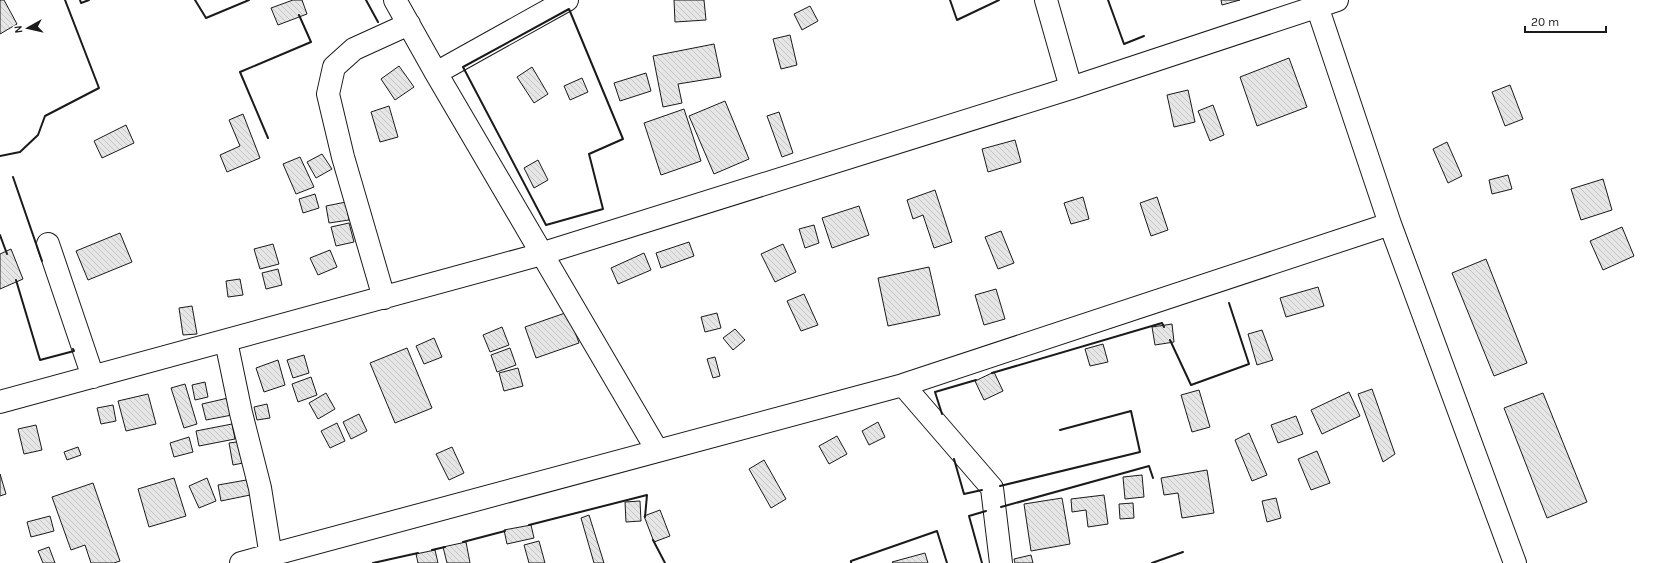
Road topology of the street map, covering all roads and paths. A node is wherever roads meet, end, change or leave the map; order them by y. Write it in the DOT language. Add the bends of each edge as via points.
graph roads {
  1 [pos="395,0"];
  2 [pos="567,0"];
  3 [pos="1046,0"];
  4 [pos="1323,2"];
  5 [pos="408,24"];
  6 [pos="436,72"];
  7 [pos="1071,88"];
  8 [pos="1390,224"];
  9 [pos="48,244"];
  10 [pos="542,254"];
  11 [pos="384,298"];
  12 [pos="226,341"];
  13 [pos="93,377"];
  14 [pos="904,385"];
  15 [pos="0,402"];
  16 [pos="657,450"];
  17 [pos="271,559"];
  18 [pos="241,563"];
  19 [pos="1001,563"];
  20 [pos="1515,563"];
  1 -- 5 [label="street"];
  2 -- 6 [label="street"];
  3 -- 7 [label="street"];
  4 -- 7 [label="street"];
  4 -- 8 [label="street"];
  5 -- 6 [label="street"];
  5 -- 11 [label="street" via="354,49 334,67 328,94 343,157"];
  6 -- 10 [label="street"];
  7 -- 10 [label="street"];
  8 -- 14 [label="street"];
  8 -- 20 [label="street"];
  9 -- 13 [label="street"];
  10 -- 11 [label="street"];
  10 -- 16 [label="street"];
  11 -- 12 [label="street"];
  12 -- 13 [label="street"];
  12 -- 17 [label="street" via="260,488"];
  13 -- 15 [label="street"];
  14 -- 16 [label="street"];
  14 -- 19 [label="street" via="992,488"];
  16 -- 17 [label="street"];
  17 -- 18 [label="street"];
}
